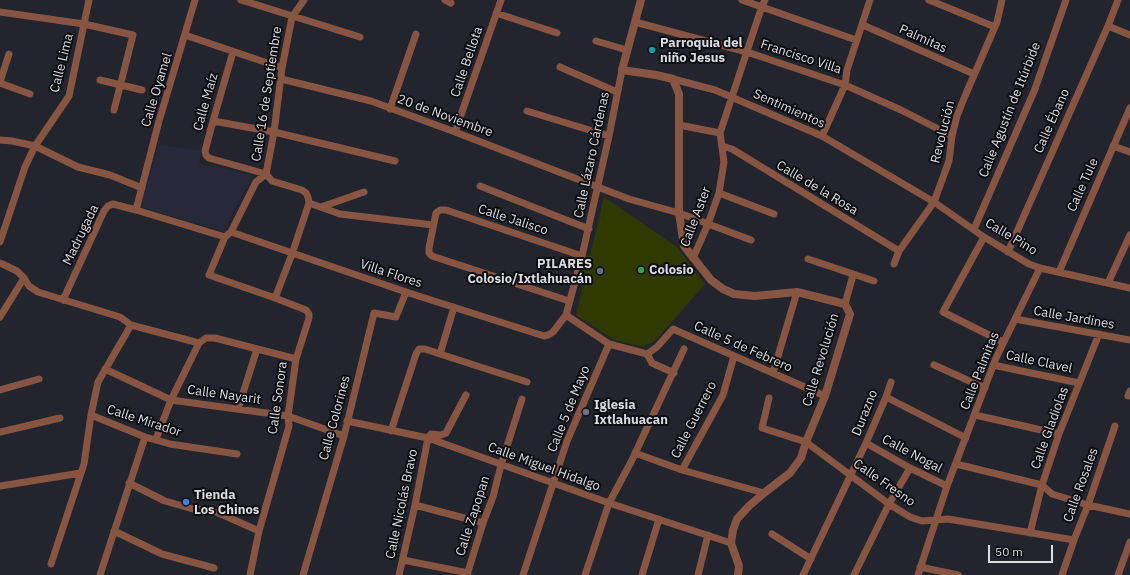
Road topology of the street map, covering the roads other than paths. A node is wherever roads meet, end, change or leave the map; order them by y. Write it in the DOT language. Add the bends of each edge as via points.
graph roads {
  1 [pos="89,0"];
  2 [pos="195,0"];
  3 [pos="241,0"];
  4 [pos="304,0"];
  5 [pos="501,0"];
  6 [pos="641,0"];
  7 [pos="742,0"];
  8 [pos="870,0"];
  9 [pos="929,0"];
  10 [pos="1002,0"];
  11 [pos="1066,0"];
  12 [pos="1118,0"];
  13 [pos="763,3"];
  14 [pos="0,12"];
  15 [pos="496,13"];
  16 [pos="292,17"];
  17 [pos="635,22"];
  18 [pos="84,24"];
  19 [pos="863,25"];
  20 [pos="1108,26"];
  21 [pos="995,27"];
  22 [pos="416,34"];
  23 [pos="557,34"];
  24 [pos="1130,34"];
  25 [pos="186,35"];
  26 [pos="360,37"];
  27 [pos="856,40"];
  28 [pos="596,41"];
  29 [pos="627,50"];
  30 [pos="233,52"];
  31 [pos="747,52"];
  32 [pos="9,54"];
  33 [pos="560,67"];
  34 [pos="282,68"];
  35 [pos="622,70"];
  36 [pos="974,74"];
  37 [pos="281,79"];
  38 [pos="673,79"];
  39 [pos="100,80"];
  40 [pos="0,83"];
  41 [pos="121,85"];
  42 [pos="845,85"];
  43 [pos="142,90"];
  44 [pos="618,92"];
  45 [pos="30,94"];
  46 [pos="733,98"];
  47 [pos="1130,108"];
  48 [pos="390,109"];
  49 [pos="114,110"];
  50 [pos="527,111"];
  51 [pos="213,121"];
  52 [pos="679,126"];
  53 [pos="274,132"];
  54 [pos="455,132"];
  55 [pos="720,133"];
  56 [pos="609,136"];
  57 [pos="822,136"];
  58 [pos="952,136"];
  59 [pos="0,140"];
  60 [pos="35,146"];
  61 [pos="722,146"];
  62 [pos="1113,146"];
  63 [pos="1130,152"];
  64 [pos="395,161"];
  65 [pos="266,174"];
  66 [pos="480,186"];
  67 [pos="598,186"];
  68 [pos="142,188"];
  69 [pos="364,192"];
  70 [pos="719,193"];
  71 [pos="934,202"];
  72 [pos="309,203"];
  73 [pos="321,207"];
  74 [pos="136,210"];
  75 [pos="679,213"];
  76 [pos="774,214"];
  77 [pos="708,224"];
  78 [pos="433,225"];
  79 [pos="589,229"];
  80 [pos="974,229"];
  81 [pos="228,235"];
  82 [pos="1130,235"];
  83 [pos="984,236"];
  84 [pos="751,240"];
  85 [pos="0,242"];
  86 [pos="899,251"];
  87 [pos="1008,252"];
  88 [pos="292,254"];
  89 [pos="582,256"];
  90 [pos="693,258"];
  91 [pos="808,259"];
  92 [pos="0,263"];
  93 [pos="894,264"];
  94 [pos="1040,268"];
  95 [pos="1059,272"];
  96 [pos="853,275"];
  97 [pos="24,278"];
  98 [pos="874,282"];
  99 [pos="1108,283"];
  100 [pos="1130,288"];
  101 [pos="406,292"];
  102 [pos="797,292"];
  103 [pos="275,298"];
  104 [pos="63,300"];
  105 [pos="569,301"];
  106 [pos="845,304"];
  107 [pos="454,307"];
  108 [pos="566,316"];
  109 [pos="0,317"];
  110 [pos="1015,319"];
  111 [pos="131,325"];
  112 [pos="1099,334"];
  113 [pos="1130,340"];
  114 [pos="1003,342"];
  115 [pos="199,343"];
  116 [pos="609,344"];
  117 [pos="257,349"];
  118 [pos="684,349"];
  119 [pos="440,354"];
  120 [pos="647,354"];
  121 [pos="734,356"];
  122 [pos="296,359"];
  123 [pos="934,365"];
  124 [pos="993,365"];
  125 [pos="105,368"];
  126 [pos="674,373"];
  127 [pos="773,373"];
  128 [pos="39,379"];
  129 [pos="527,382"];
  130 [pos="891,382"];
  131 [pos="1079,383"];
  132 [pos="985,388"];
  133 [pos="0,390"];
  134 [pos="466,395"];
  135 [pos="825,396"];
  136 [pos="886,397"];
  137 [pos="769,398"];
  138 [pos="522,399"];
  139 [pos="171,400"];
  140 [pos="238,409"];
  141 [pos="91,415"];
  142 [pos="975,415"];
  143 [pos="288,416"];
  144 [pos="60,418"];
  145 [pos="347,421"];
  146 [pos="1115,426"];
  147 [pos="391,431"];
  148 [pos="0,432"];
  149 [pos="1059,434"];
  150 [pos="344,436"];
  151 [pos="145,437"];
  152 [pos="428,438"];
  153 [pos="966,438"];
  154 [pos="156,439"];
  155 [pos="806,442"];
  156 [pos="866,443"];
  157 [pos="635,452"];
  158 [pos="237,454"];
  159 [pos="956,464"];
  160 [pos="501,465"];
  161 [pos="910,468"];
  162 [pos="682,470"];
  163 [pos="81,473"];
  164 [pos="851,475"];
  165 [pos="130,483"];
  166 [pos="553,483"];
  167 [pos="1042,485"];
  168 [pos="0,486"];
  169 [pos="947,486"];
  170 [pos="764,493"];
  171 [pos="609,504"];
  172 [pos="889,504"];
  173 [pos="415,505"];
  174 [pos="1088,506"];
  175 [pos="1130,514"];
  176 [pos="659,519"];
  177 [pos="936,521"];
  178 [pos="483,523"];
  179 [pos="114,530"];
  180 [pos="259,531"];
  181 [pos="1030,533"];
  182 [pos="772,534"];
  183 [pos="708,535"];
  184 [pos="1074,540"];
  185 [pos="1130,542"];
  186 [pos="731,543"];
  187 [pos="811,559"];
  188 [pos="403,560"];
  189 [pos="51,564"];
  190 [pos="920,567"];
  191 [pos="214,568"];
  192 [pos="467,574"];
  193 [pos="100,575"];
  194 [pos="250,575"];
  195 [pos="303,575"];
  196 [pos="399,575"];
  197 [pos="523,575"];
  198 [pos="585,575"];
  199 [pos="642,575"];
  200 [pos="698,575"];
  201 [pos="738,575"];
  202 [pos="803,575"];
  203 [pos="854,575"];
  204 [pos="918,575"];
  205 [pos="958,575"];
  206 [pos="1062,575"];
  207 [pos="1118,575"];
  1 -- 18 [label="street, Calle Lima"];
  2 -- 25 [label="street, Calle Oyamel"];
  3 -- 16 [label="street"];
  4 -- 16 [label="street, Calle 16 de Septiembre"];
  5 -- 15 [label="street, Calle Bellota"];
  6 -- 17 [label="street, Calle Lázaro Cárdenas"];
  7 -- 13 [label="street"];
  8 -- 19 [label="street"];
  9 -- 21 [label="street"];
  10 -- 21 [label="street, Revolución"];
  11 -- 80 [label="street, Calle Agustín de Itúrbide" via="1035,89"];
  12 -- 20 [label="street, Calle Ébano"];
  13 -- 27 [label="street"];
  13 -- 31 [label="street, Calle Aster"];
  14 -- 18 [label="street"];
  15 -- 23 [label="street"];
  15 -- 54 [label="street, Calle Bellota"];
  16 -- 26 [label="street"];
  16 -- 34 [label="street, Calle 16 de Septiembre"];
  17 -- 29 [label="street, Calle Lázaro Cárdenas"];
  17 -- 31 [label="street, Francisco Villa"];
  18 -- 41 [label="street, Calle Lima" via="133,35"];
  18 -- 60 [label="street, Calle Lima" via="68,96"];
  19 -- 27 [label="street"];
  19 -- 36 [label="street, Palmitas"];
  20 -- 24 [label="street"];
  20 -- 87 [label="street, Calle Ébano"];
  21 -- 36 [label="street, Revolución"];
  22 -- 48 [label="street"];
  25 -- 30 [label="street"];
  25 -- 68 [label="street, Calle Oyamel" via="159,121"];
  27 -- 42 [label="street" via="846,70"];
  28 -- 29 [label="street"];
  29 -- 35 [label="street, Calle Lázaro Cárdenas"];
  30 -- 34 [label="street"];
  30 -- 51 [label="street, Calle Maíz"];
  31 -- 42 [label="street, Francisco Villa"];
  31 -- 46 [label="street, Calle Aster"];
  32 -- 40 [label="street"];
  33 -- 44 [label="street"];
  34 -- 37 [label="street, Calle 16 de Septiembre"];
  35 -- 38 [label="street, Sentimientos"];
  35 -- 44 [label="street, Calle Lázaro Cárdenas"];
  36 -- 58 [label="street, Revolución"];
  37 -- 48 [label="street, 20 de Noviembre"];
  37 -- 53 [label="street, Calle 16 de Septiembre"];
  38 -- 46 [label="street, Sentimientos" via="690,82"];
  38 -- 52 [label="street, Calle Revolución" via="679,94"];
  39 -- 41 [label="street"];
  40 -- 45 [label="street"];
  41 -- 43 [label="street"];
  41 -- 49 [label="street, Calle Lima"];
  42 -- 57 [label="street"];
  42 -- 58 [label="street, Francisco Villa"];
  44 -- 56 [label="street, Calle Lázaro Cárdenas"];
  46 -- 55 [label="street, Calle Aster"];
  46 -- 57 [label="street, Sentimientos"];
  47 -- 62 [label="street, Calle Tule"];
  48 -- 54 [label="street, 20 de Noviembre"];
  50 -- 56 [label="street"];
  51 -- 53 [label="street"];
  51 -- 65 [label="street, Calle Maíz" via="206,155"];
  52 -- 55 [label="street"];
  52 -- 75 [label="street, Calle Revolución"];
  53 -- 64 [label="street"];
  53 -- 65 [label="street, Calle 16 de Septiembre"];
  54 -- 67 [label="street, 20 de Noviembre"];
  55 -- 61 [label="street, Calle Aster"];
  56 -- 67 [label="street, Calle Lázaro Cárdenas"];
  57 -- 71 [label="street, Sentimientos"];
  58 -- 71 [label="street, Revolución" via="949,161"];
  59 -- 60 [label="street"];
  60 -- 68 [label="street" via="78,167 110,175"];
  60 -- 85 [label="street, Calle Lima" via="25,167"];
  61 -- 70 [label="street, Calle Aster" via="724,162"];
  61 -- 86 [label="street, Calle de la Rosa" via="732,149"];
  62 -- 63 [label="street"];
  62 -- 95 [label="street, Calle Tule"];
  65 -- 72 [label="street" via="272,181 302,190 306,193"];
  65 -- 81 [label="street, Calle 16 de Septiembre" via="256,182"];
  66 -- 79 [label="street"];
  67 -- 75 [label="street, 20 de Noviembre" via="629,199"];
  67 -- 79 [label="street, Calle Lázaro Cárdenas"];
  68 -- 74 [label="street, Calle Oyamel"];
  69 -- 73 [label="street"];
  70 -- 76 [label="street"];
  70 -- 77 [label="street, Calle Aster"];
  71 -- 80 [label="street, Calle Pino"];
  71 -- 86 [label="street, Revolución"];
  72 -- 73 [label="street"];
  72 -- 88 [label="street"];
  73 -- 78 [label="street" via="340,214"];
  74 -- 81 [label="street, Villa Flores"];
  74 -- 104 [label="street, Madrugada" via="113,204 108,206"];
  75 -- 77 [label="street, 20 de Noviembre"];
  75 -- 90 [label="street, Calle Revolución" via="684,246"];
  77 -- 84 [label="street, 20 de Noviembre"];
  77 -- 90 [label="street, Calle Aster"];
  78 -- 89 [label="street, Calle Jalisco" via="436,213 446,210"];
  78 -- 105 [label="street" via="429,248 432,256"];
  79 -- 89 [label="street, Calle Lázaro Cárdenas"];
  80 -- 83 [label="street, Calle Pino"];
  81 -- 88 [label="street, Villa Flores"];
  81 -- 103 [label="street, Calle 16 de Septiembre" via="209,275"];
  82 -- 99 [label="street"];
  83 -- 87 [label="street, Calle Pino"];
  83 -- 114 [label="street" via="943,312"];
  86 -- 93 [label="street, Revolución"];
  87 -- 94 [label="street, Calle Pino"];
  88 -- 101 [label="street, Villa Flores"];
  88 -- 103 [label="street"];
  89 -- 105 [label="street, Calle Lázaro Cárdenas"];
  90 -- 102 [label="street, Calle Revolución" via="711,280 734,294 755,296"];
  91 -- 96 [label="street"];
  92 -- 97 [label="street"];
  94 -- 95 [label="street, Calle Pino"];
  94 -- 110 [label="street, Calle Palmitas"];
  95 -- 99 [label="street, Calle Pino"];
  96 -- 98 [label="street"];
  96 -- 106 [label="street"];
  97 -- 104 [label="street" via="29,286 38,292"];
  97 -- 109 [label="street"];
  99 -- 100 [label="street, Calle Pino"];
  101 -- 107 [label="street, Villa Flores"];
  101 -- 145 [label="street, Calle Colorines" via="396,317 374,313"];
  102 -- 106 [label="street, Calle Revolución"];
  102 -- 127 [label="street"];
  103 -- 122 [label="street, Calle Sonora" via="306,310 309,314"];
  104 -- 111 [label="street" via="120,317"];
  105 -- 108 [label="street, Calle Lázaro Cárdenas"];
  106 -- 135 [label="street, Calle Revolución" via="850,314"];
  107 -- 108 [label="street, Villa Flores" via="544,336 552,332"];
  107 -- 119 [label="street"];
  108 -- 116 [label="street"];
  110 -- 112 [label="street, Calle Jardines"];
  110 -- 114 [label="street, Calle Palmitas"];
  111 -- 115 [label="street"];
  111 -- 125 [label="street"];
  112 -- 113 [label="street, Calle Jardines"];
  112 -- 131 [label="street, Calle Gladiolas"];
  114 -- 124 [label="street, Calle Palmitas"];
  115 -- 117 [label="street" via="206,338 215,338"];
  115 -- 139 [label="street"];
  116 -- 120 [label="street"];
  116 -- 166 [label="street, Calle 5 de Mayo" via="567,441"];
  117 -- 122 [label="street"];
  117 -- 140 [label="street"];
  118 -- 126 [label="street"];
  119 -- 129 [label="street"];
  119 -- 147 [label="street" via="419,349"];
  120 -- 121 [label="street, Calle 5 de Febrero" via="673,329"];
  120 -- 126 [label="street" via="652,363"];
  121 -- 127 [label="street, Calle 5 de Febrero"];
  121 -- 162 [label="street, Calle Guerrero" via="723,395"];
  122 -- 143 [label="street, Calle Sonora"];
  123 -- 132 [label="street"];
  124 -- 131 [label="street, Calle Clavel"];
  124 -- 132 [label="street, Calle Palmitas"];
  125 -- 139 [label="street, Calle Nayarit"];
  125 -- 141 [label="street" via="98,382"];
  126 -- 157 [label="street"];
  127 -- 135 [label="street, Calle 5 de Febrero"];
  128 -- 133 [label="street"];
  130 -- 136 [label="street, Durazno"];
  131 -- 149 [label="street, Calle Gladiolas"];
  132 -- 142 [label="street, Calle Palmitas"];
  134 -- 152 [label="street" via="446,434 431,434"];
  135 -- 155 [label="street, Calle Revolución"];
  136 -- 153 [label="street"];
  136 -- 156 [label="street, Durazno"];
  137 -- 155 [label="street, Calle Fresno" via="762,428"];
  138 -- 160 [label="street, Calle Zapopan"];
  139 -- 140 [label="street, Calle Nayarit"];
  139 -- 154 [label="street"];
  140 -- 143 [label="street, Calle Nayarit"];
  141 -- 151 [label="street, Calle Mirador"];
  141 -- 163 [label="street"];
  142 -- 149 [label="street"];
  142 -- 153 [label="street, Calle Palmitas"];
  143 -- 150 [label="street, Calle Nayarit"];
  143 -- 180 [label="street, Calle Sonora" via="289,426"];
  144 -- 148 [label="street"];
  145 -- 147 [label="street, Calle Miguel Hidalgo"];
  145 -- 150 [label="street, Calle Colorines"];
  146 -- 174 [label="street, Calle Rosales"];
  147 -- 152 [label="street, Calle Miguel Hidalgo"];
  149 -- 167 [label="street, Calle Gladiolas"];
  150 -- 195 [label="street, Calle Colorines"];
  151 -- 154 [label="street, Calle Mirador"];
  151 -- 165 [label="street"];
  152 -- 160 [label="street, Calle Miguel Hidalgo"];
  152 -- 173 [label="street, Calle Nicolás Bravo"];
  153 -- 159 [label="street, Calle Palmitas"];
  154 -- 158 [label="street, Calle Mirador" via="170,444"];
  155 -- 164 [label="street, Calle Fresno"];
  155 -- 170 [label="street, Calle Revolución" via="801,458 790,473"];
  156 -- 161 [label="street, Calle Nogal"];
  156 -- 164 [label="street, Durazno"];
  157 -- 162 [label="street"];
  157 -- 171 [label="street"];
  159 -- 167 [label="street"];
  159 -- 169 [label="street, Calle Palmitas"];
  160 -- 166 [label="street, Calle Miguel Hidalgo"];
  160 -- 178 [label="street, Calle Zapopan"];
  161 -- 169 [label="street, Calle Nogal"];
  161 -- 172 [label="street"];
  162 -- 170 [label="street"];
  163 -- 168 [label="street"];
  163 -- 189 [label="street"];
  164 -- 172 [label="street, Calle Fresno"];
  164 -- 187 [label="street, Durazno"];
  165 -- 179 [label="street"];
  165 -- 180 [label="street" via="165,501 193,509 212,510"];
  166 -- 171 [label="street, Calle Miguel Hidalgo"];
  166 -- 197 [label="street, Calle 5 de Mayo"];
  167 -- 174 [label="street" via="1052,494"];
  167 -- 181 [label="street, Calle Gladiolas"];
  169 -- 177 [label="street"];
  170 -- 186 [label="street, Calle Revolución" via="737,519"];
  171 -- 176 [label="street, Calle Miguel Hidalgo"];
  171 -- 198 [label="street"];
  172 -- 177 [label="street, Calle Fresno" via="922,522"];
  172 -- 203 [label="street"];
  173 -- 178 [label="street"];
  173 -- 188 [label="street, Calle Nicolás Bravo"];
  174 -- 175 [label="street"];
  174 -- 184 [label="street, Calle Rosales"];
  176 -- 183 [label="street, Calle Miguel Hidalgo"];
  176 -- 199 [label="street"];
  177 -- 181 [label="street, Calle Fresno" via="948,519"];
  177 -- 190 [label="street"];
  178 -- 192 [label="street, Calle Zapopan"];
  179 -- 191 [label="street" via="162,554"];
  179 -- 193 [label="street"];
  180 -- 194 [label="street, Calle Sonora"];
  181 -- 184 [label="street, Calle Fresno"];
  182 -- 187 [label="street"];
  183 -- 186 [label="street, Calle Miguel Hidalgo"];
  183 -- 200 [label="street"];
  184 -- 206 [label="street, Calle Rosales"];
  185 -- 207 [label="street"];
  186 -- 201 [label="street, Calle Revolución"];
  187 -- 202 [label="street, Durazno"];
  188 -- 192 [label="street"];
  188 -- 196 [label="street, Calle Nicolás Bravo"];
  190 -- 204 [label="street"];
  190 -- 205 [label="street"];
}
